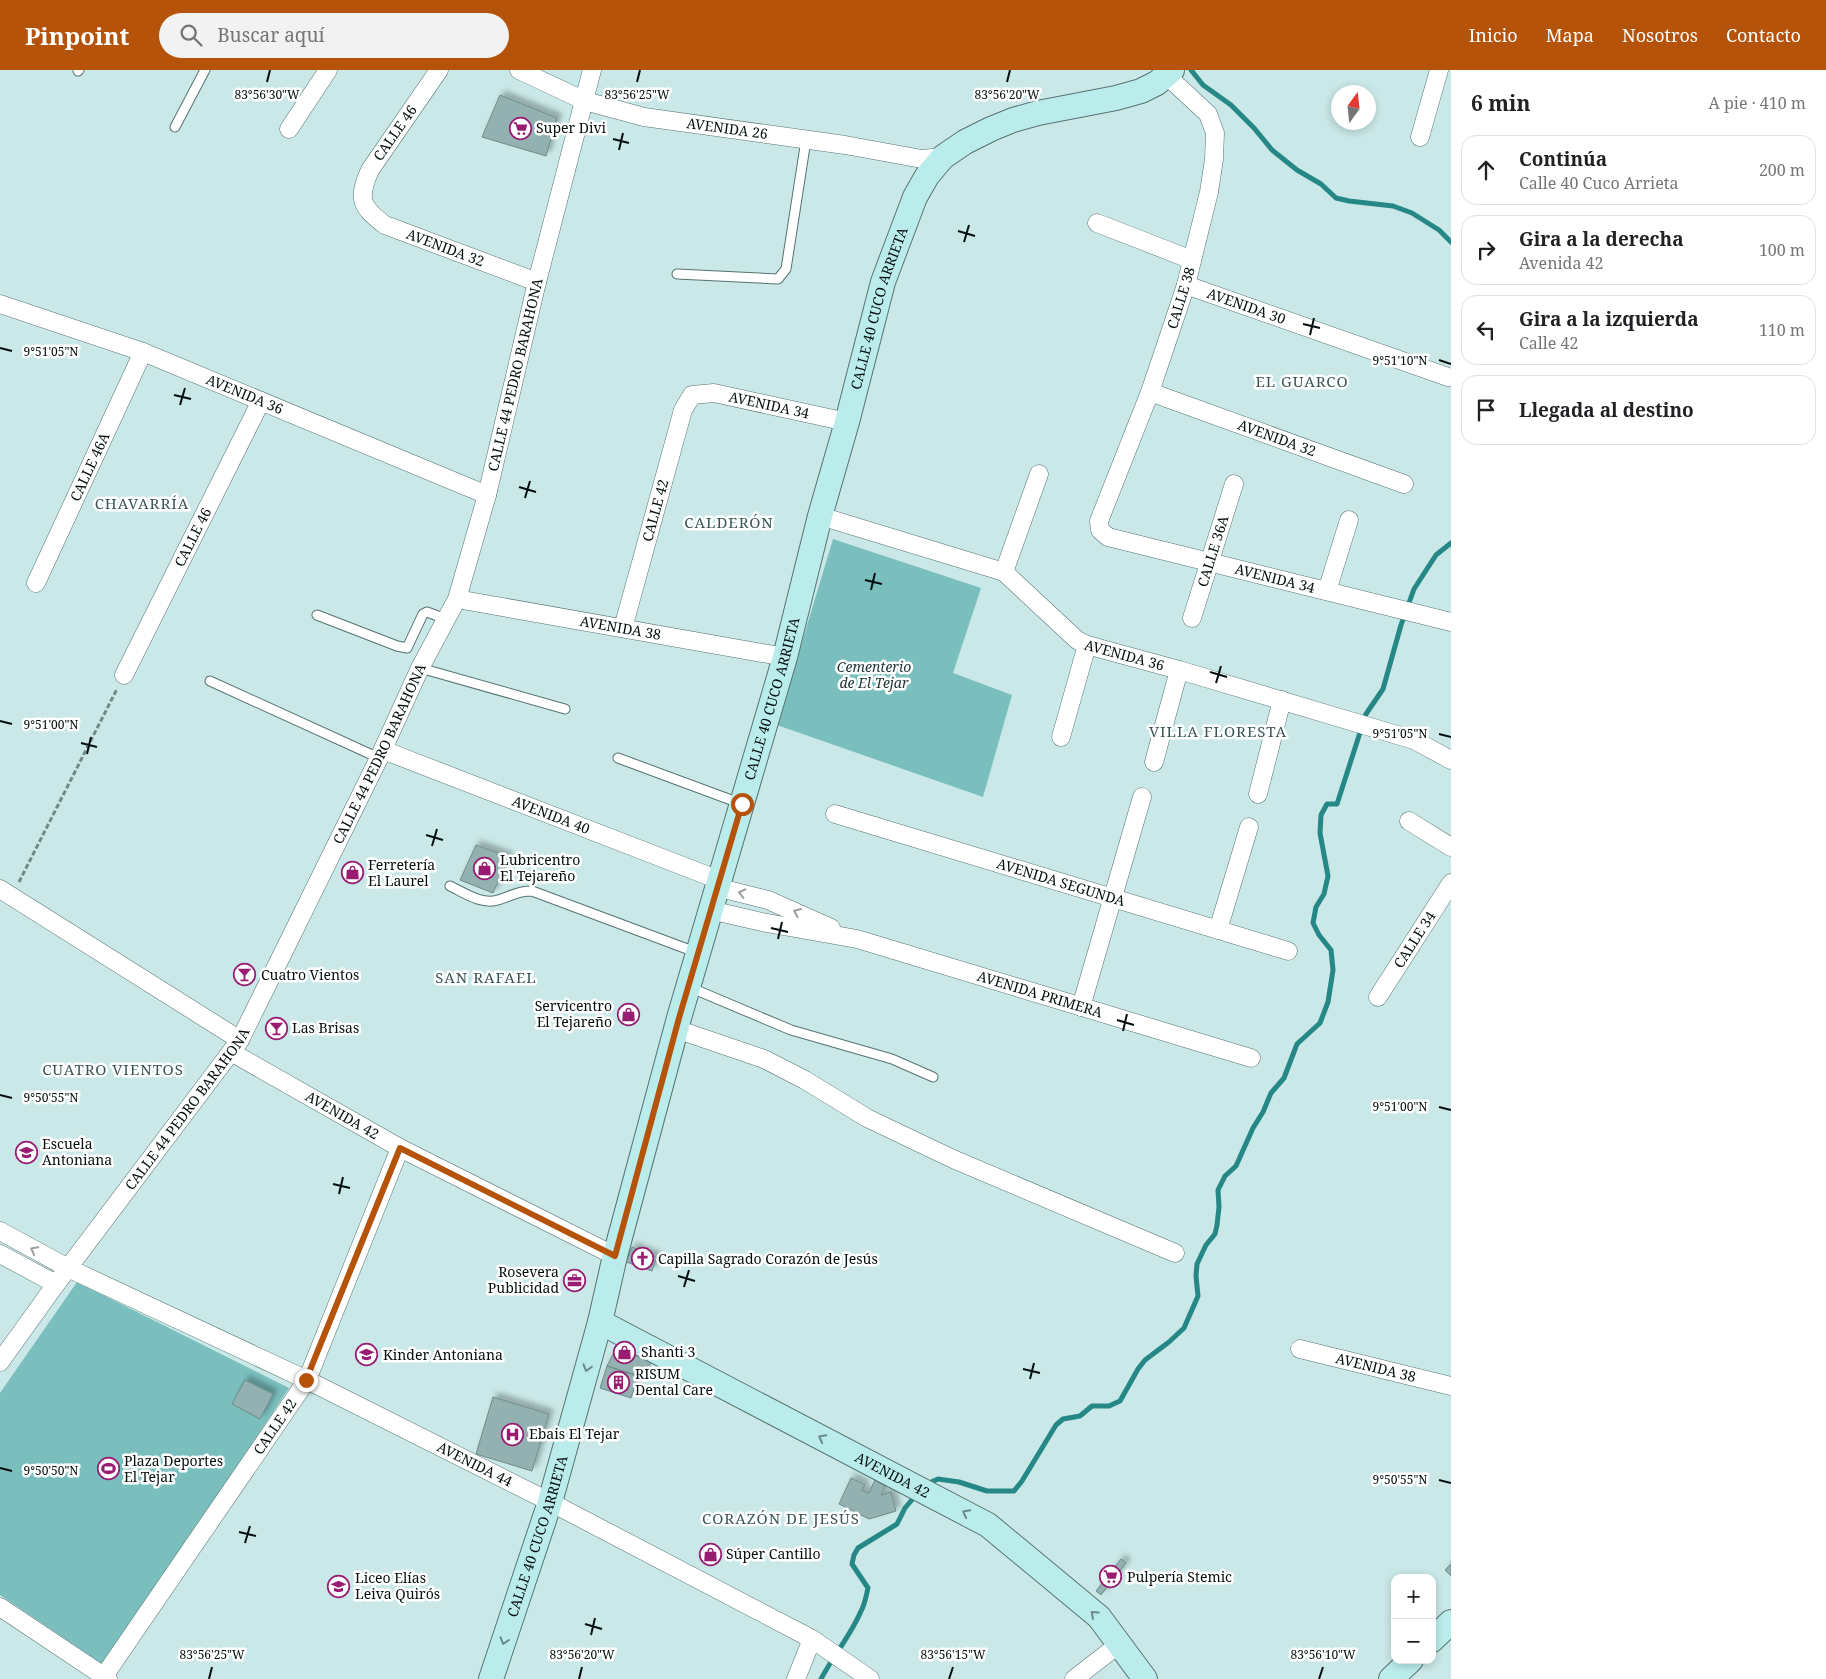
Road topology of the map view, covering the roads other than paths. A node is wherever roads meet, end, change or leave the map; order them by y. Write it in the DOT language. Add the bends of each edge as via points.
graph roads {
  1 [pos="205,70"];
  2 [pos="328,70"];
  3 [pos="439,70"];
  4 [pos="519,70"];
  5 [pos="592,70"];
  6 [pos="1439,70"];
  7 [pos="1169,73"];
  8 [pos="585,102"];
  9 [pos="176,127"];
  10 [pos="289,129"];
  11 [pos="1420,137"];
  12 [pos="806,140"];
  13 [pos="943,157"];
  14 [pos="363,201"];
  15 [pos="1097,223"];
  16 [pos="1192,260"];
  17 [pos="677,274"];
  18 [pos="537,282"];
  19 [pos="1186,285"];
  20 [pos="0,304"];
  21 [pos="143,352"];
  22 [pos="1448,377"];
  23 [pos="1150,392"];
  24 [pos="692,395"];
  25 [pos="261,401"];
  26 [pos="847,422"];
  27 [pos="1039,474"];
  28 [pos="1234,484"];
  29 [pos="1404,484"];
  30 [pos="487,495"];
  31 [pos="820,516"];
  32 [pos="1350,520"];
  33 [pos="1100,530"];
  34 [pos="1209,561"];
  35 [pos="1004,572"];
  36 [pos="36,583"];
  37 [pos="1326,590"];
  38 [pos="457,599"];
  39 [pos="317,615"];
  40 [pos="1192,618"];
  41 [pos="446,619"];
  42 [pos="1451,622"];
  43 [pos="623,628"];
  44 [pos="1087,645"];
  45 [pos="785,657"];
  46 [pos="420,668"];
  47 [pos="1179,670"];
  48 [pos="124,675"];
  49 [pos="210,681"];
  50 [pos="1282,700"];
  51 [pos="565,709"];
  52 [pos="1060,737"];
  53 [pos="381,754"];
  54 [pos="618,758"];
  55 [pos="1451,760"];
  56 [pos="1154,762"];
  57 [pos="1258,794"];
  58 [pos="1142,797"];
  59 [pos="742,804"];
  60 [pos="835,814"];
  61 [pos="1409,821"];
  62 [pos="1249,826"];
  63 [pos="1451,847"];
  64 [pos="718,883"];
  65 [pos="1451,883"];
  66 [pos="450,886"];
  67 [pos="6,893"];
  68 [pos="1112,898"];
  69 [pos="710,910"];
  70 [pos="1218,930"];
  71 [pos="857,939"];
  72 [pos="1288,951"];
  73 [pos="698,953"];
  74 [pos="689,987"];
  75 [pos="1378,997"];
  76 [pos="1081,1006"];
  77 [pos="676,1029"];
  78 [pos="236,1046"];
  79 [pos="1251,1058"];
  80 [pos="933,1076"];
  81 [pos="400,1148"];
  82 [pos="0,1231"];
  83 [pos="1175,1253"];
  84 [pos="0,1254"];
  85 [pos="615,1256"];
  86 [pos="68,1268"];
  87 [pos="56,1284"];
  88 [pos="600,1322"];
  89 [pos="1300,1349"];
  90 [pos="0,1362"];
  91 [pos="306,1380"];
  92 [pos="1451,1386"];
  93 [pos="550,1502"];
  94 [pos="0,1607"];
  95 [pos="1451,1622"];
  96 [pos="1436,1636"];
  97 [pos="812,1639"];
  98 [pos="1118,1645"];
  99 [pos="1407,1664"];
  100 [pos="104,1678"];
  101 [pos="491,1679"];
  102 [pos="796,1679"];
  103 [pos="870,1679"];
  104 [pos="1074,1679"];
  105 [pos="1145,1679"];
  106 [pos="1391,1679"];
  1 -- 9 [label="lane"];
  2 -- 10 [label="street"];
  3 -- 14 [label="street, CALLE 46" via="370,170 362,186"];
  4 -- 8 [label="street, AVENIDA 26"];
  5 -- 8 [label="street, CALLE 44 PEDRO BARAHONA"];
  6 -- 11 [label="street"];
  7 -- 13 [label="main road, CALLE 40 CUCO ARRIETA" via="1141,91 1013,120 965,142"];
  7 -- 16 [label="street, CALLE 38" via="1208,114 1215,133 1209,192"];
  8 -- 12 [label="street, AVENIDA 26" via="644,117"];
  8 -- 18 [label="street, CALLE 44 PEDRO BARAHONA"];
  12 -- 13 [label="street, AVENIDA 26" via="922,159"];
  12 -- 17 [label="lane" via="783,274 778,278"];
  13 -- 26 [label="main road, CALLE 40 CUCO ARRIETA" via="915,197 901,231 883,282"];
  14 -- 18 [label="street, AVENIDA 32" via="369,213 385,225"];
  15 -- 16 [label="street"];
  16 -- 19 [label="street, CALLE 38"];
  18 -- 30 [label="street, CALLE 44 PEDRO BARAHONA"];
  19 -- 22 [label="street, AVENIDA 30"];
  19 -- 23 [label="street, CALLE 38"];
  20 -- 21 [label="street, AVENIDA 36"];
  21 -- 25 [label="street, AVENIDA 36"];
  21 -- 36 [label="street, CALLE 46A"];
  23 -- 29 [label="street, AVENIDA 32"];
  23 -- 33 [label="street, CALLE 38" via="1099,521"];
  24 -- 26 [label="street, AVENIDA 34" via="714,393"];
  24 -- 43 [label="street, CALLE 42" via="683,410"];
  25 -- 30 [label="street, AVENIDA 36"];
  25 -- 48 [label="street, CALLE 46"];
  26 -- 31 [label="main road, CALLE 40 CUCO ARRIETA"];
  27 -- 35 [label="street"];
  28 -- 34 [label="street, CALLE 36A"];
  30 -- 38 [label="street, CALLE 44 PEDRO BARAHONA"];
  31 -- 35 [label="street, AVENIDA 36"];
  31 -- 45 [label="main road, CALLE 40 CUCO ARRIETA"];
  32 -- 37 [label="street"];
  33 -- 34 [label="street, AVENIDA 34" via="1108,536"];
  34 -- 37 [label="street, AVENIDA 34"];
  34 -- 40 [label="street, CALLE 36A"];
  35 -- 44 [label="street, AVENIDA 36" via="1077,640"];
  37 -- 42 [label="street, AVENIDA 34"];
  38 -- 41 [label="street, CALLE 44 PEDRO BARAHONA"];
  38 -- 43 [label="street, AVENIDA 38"];
  39 -- 41 [label="lane" via="407,648 423,614 427,612"];
  41 -- 46 [label="street, CALLE 44 PEDRO BARAHONA"];
  43 -- 45 [label="street, AVENIDA 38"];
  44 -- 47 [label="street, AVENIDA 36"];
  44 -- 52 [label="street"];
  45 -- 59 [label="main road, CALLE 40 CUCO ARRIETA"];
  46 -- 51 [label="lane"];
  46 -- 53 [label="street, CALLE 44 PEDRO BARAHONA"];
  47 -- 50 [label="street, AVENIDA 36"];
  47 -- 56 [label="street"];
  49 -- 53 [label="lane"];
  50 -- 55 [label="street, AVENIDA 36" via="1414,740"];
  50 -- 57 [label="street"];
  53 -- 64 [label="street, AVENIDA 40"];
  53 -- 78 [label="street, CALLE 44 PEDRO BARAHONA"];
  54 -- 59 [label="lane"];
  58 -- 68 [label="street"];
  59 -- 64 [label="main road, CALLE 40 CUCO ARRIETA"];
  60 -- 68 [label="street, AVENIDA SEGUNDA"];
  61 -- 63 [label="street"];
  62 -- 70 [label="street"];
  64 -- 69 [label="main road, CALLE 40 CUCO ARRIETA"];
  71 -- 64 [label="street, AVENIDA PRIMERA, one-way" via="768,900"];
  65 -- 75 [label="street, CALLE 34"];
  66 -- 73 [label="lane" via="487,901 519,891 532,891"];
  67 -- 78 [label="street, AVENIDA 42"];
  68 -- 70 [label="street, AVENIDA SEGUNDA"];
  68 -- 76 [label="street"];
  69 -- 71 [label="street, AVENIDA PRIMERA"];
  69 -- 73 [label="main road, CALLE 40 CUCO ARRIETA"];
  70 -- 72 [label="street, AVENIDA SEGUNDA"];
  71 -- 76 [label="street, AVENIDA PRIMERA"];
  73 -- 74 [label="main road, CALLE 40 CUCO ARRIETA"];
  74 -- 77 [label="main road, CALLE 40 CUCO ARRIETA"];
  74 -- 80 [label="lane" via="790,1030 892,1059"];
  76 -- 79 [label="street, AVENIDA PRIMERA"];
  77 -- 83 [label="street" via="764,1059 867,1118 953,1159"];
  77 -- 85 [label="main road, CALLE 40 CUCO ARRIETA"];
  78 -- 81 [label="street, AVENIDA 42"];
  78 -- 86 [label="street, CALLE 44 PEDRO BARAHONA"];
  81 -- 85 [label="street, AVENIDA 42"];
  81 -- 91 [label="street, CALLE 42"];
  86 -- 82 [label="street, AVENIDA 44, one-way"];
  84 -- 87 [label="street"];
  85 -- 88 [label="main road, CALLE 40 CUCO ARRIETA"];
  86 -- 87 [label="street, CALLE 44 PEDRO BARAHONA"];
  86 -- 91 [label="street, AVENIDA 44"];
  87 -- 90 [label="street, CALLE 44 PEDRO BARAHONA"];
  88 -- 93 [label="main road, CALLE 40 CUCO ARRIETA, one-way"];
  98 -- 88 [label="main road, AVENIDA 42, one-way" via="1098,1617 988,1524"];
  89 -- 92 [label="street, AVENIDA 38"];
  91 -- 93 [label="street, AVENIDA 44"];
  91 -- 100 [label="street, CALLE 42"];
  93 -- 97 [label="street, AVENIDA 44"];
  93 -- 101 [label="main road, CALLE 40 CUCO ARRIETA, one-way"];
  94 -- 100 [label="street"];
  95 -- 96 [label="main road"];
  97 -- 102 [label="street"];
  97 -- 103 [label="street, AVENIDA 44"];
  98 -- 104 [label="street"];
  98 -- 105 [label="main road, AVENIDA 42"];
  99 -- 106 [label="main road"];
}
